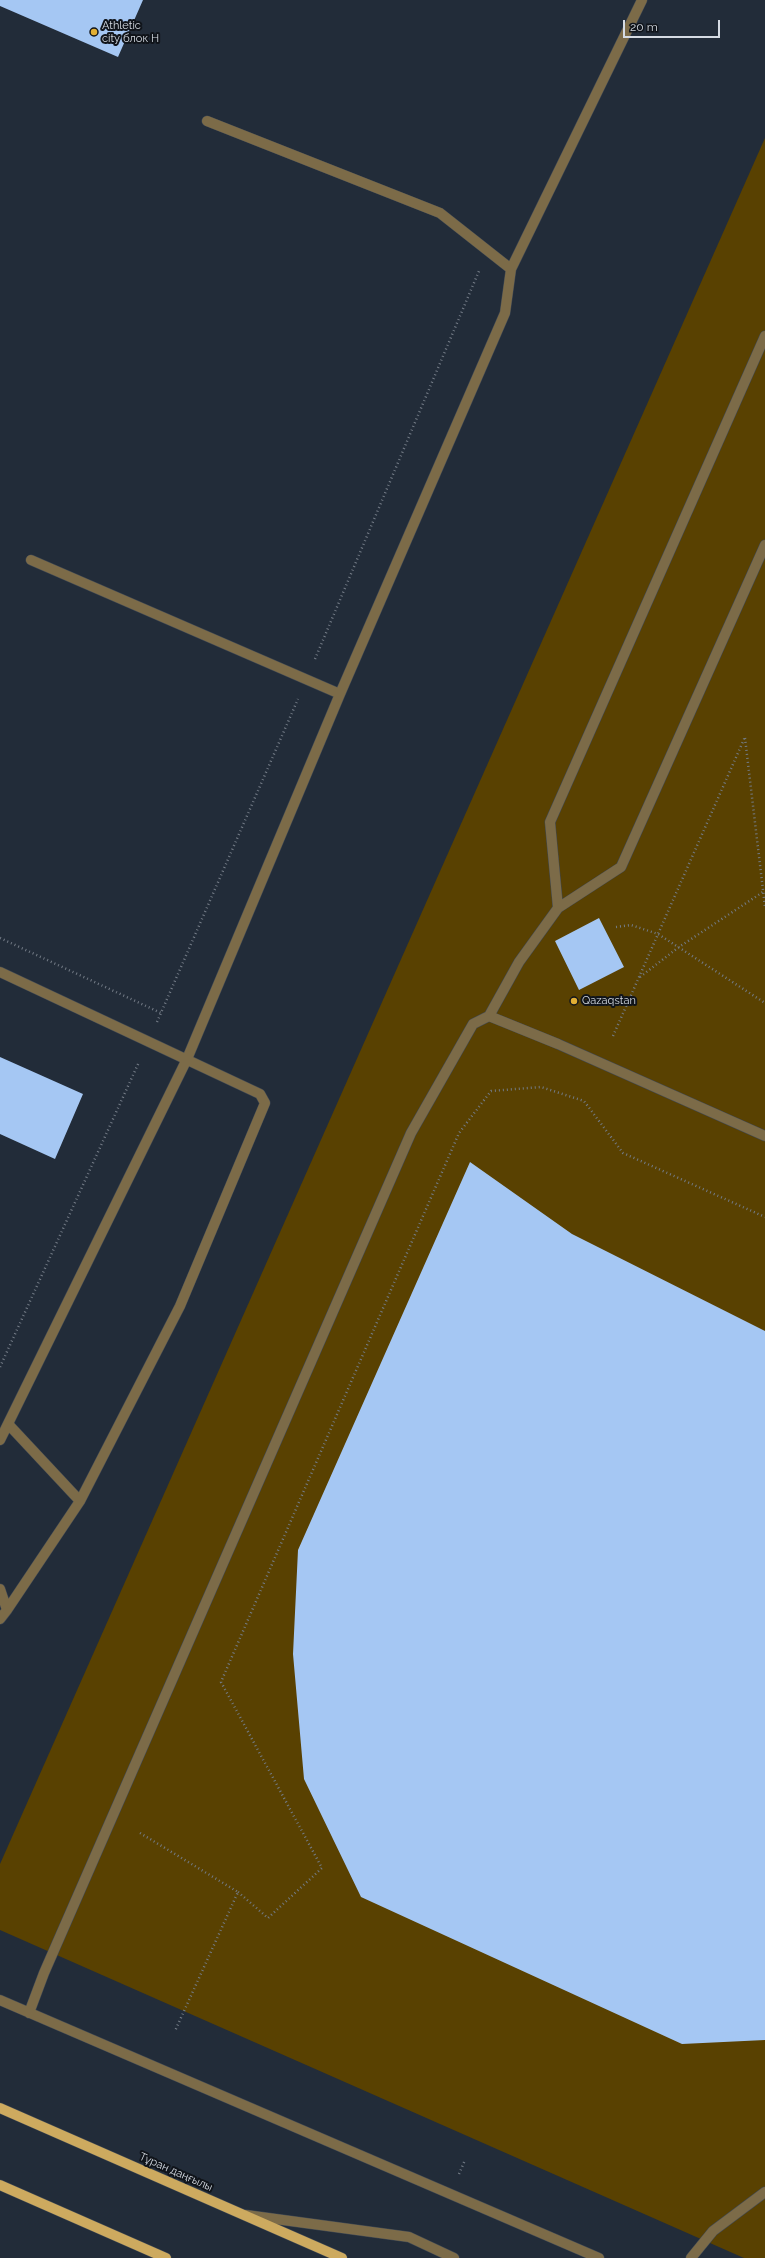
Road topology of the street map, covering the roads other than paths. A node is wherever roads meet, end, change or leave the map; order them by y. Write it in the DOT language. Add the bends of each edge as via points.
graph roads {
  1 [pos="642,0"];
  2 [pos="207,121"];
  3 [pos="511,269"];
  4 [pos="765,336"];
  5 [pos="765,545"];
  6 [pos="31,560"];
  7 [pos="340,694"];
  8 [pos="558,908"];
  9 [pos="0,972"];
  10 [pos="489,1016"];
  11 [pos="187,1059"];
  12 [pos="765,1136"];
  13 [pos="9,1425"];
  14 [pos="0,1440"];
  15 [pos="80,1501"];
  16 [pos="0,1589"];
  17 [pos="7,1610"];
  18 [pos="0,1619"];
  19 [pos="0,2000"];
  20 [pos="29,2012"];
  21 [pos="0,2108"];
  22 [pos="0,2185"];
  23 [pos="765,2192"];
  24 [pos="241,2214"];
  25 [pos="164,2257"];
  26 [pos="342,2258"];
  27 [pos="454,2258"];
  28 [pos="598,2258"];
  29 [pos="691,2258"];
  1 -- 3 [label="street"];
  2 -- 3 [label="street" via="440,213"];
  3 -- 7 [label="street" via="505,313"];
  4 -- 8 [label="street" via="550,822"];
  5 -- 8 [label="street" via="621,867"];
  6 -- 7 [label="street"];
  7 -- 11 [label="street"];
  8 -- 10 [label="street" via="519,962"];
  9 -- 11 [label="street"];
  10 -- 12 [label="street"];
  10 -- 20 [label="street" via="473,1024 411,1133"];
  11 -- 13 [label="street"];
  11 -- 15 [label="street" via="260,1094 265,1103 180,1306"];
  13 -- 14 [label="street"];
  13 -- 15 [label="street"];
  15 -- 17 [label="street"];
  16 -- 17 [label="street"];
  17 -- 18 [label="street"];
  19 -- 20 [label="street"];
  20 -- 28 [label="street"];
  21 -- 24 [label="main road, Тұран даңғылы"];
  22 -- 25 [label="main road"];
  23 -- 29 [label="street" via="713,2231"];
  24 -- 26 [label="main road, Тұран даңғылы"];
  24 -- 27 [label="street" via="409,2238"];
}
